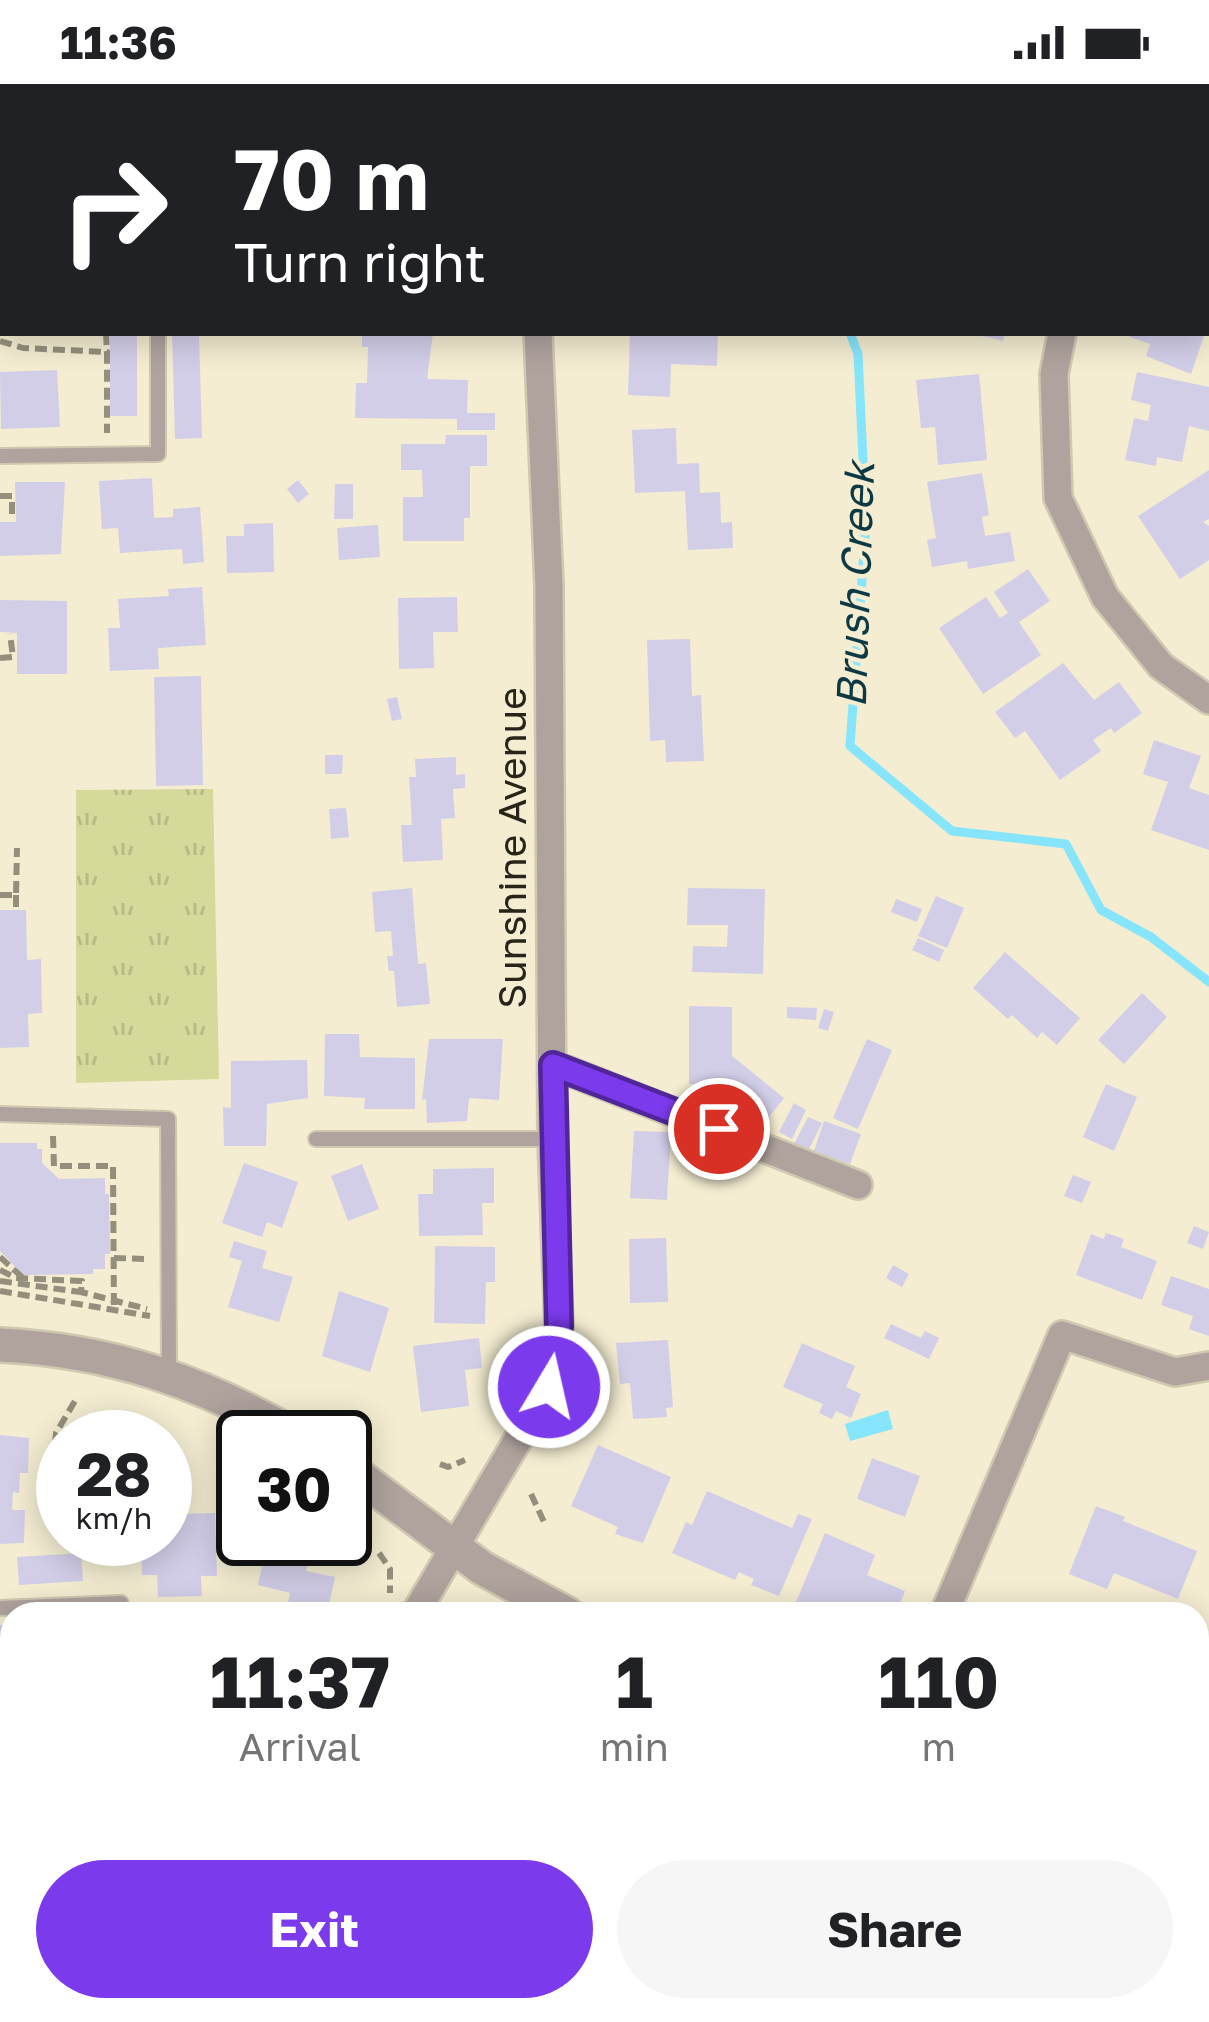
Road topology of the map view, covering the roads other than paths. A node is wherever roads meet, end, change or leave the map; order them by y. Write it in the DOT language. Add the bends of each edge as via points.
graph roads {
  1 [pos="158,336"];
  2 [pos="538,336"];
  3 [pos="1061,336"];
  4 [pos="0,456"];
  5 [pos="1209,700"];
  6 [pos="553,1065"];
  7 [pos="0,1114"];
  8 [pos="316,1138"];
  9 [pos="552,1139"];
  10 [pos="858,1185"];
  11 [pos="0,1345"];
  12 [pos="1209,1366"];
  13 [pos="169,1374"];
  14 [pos="251,1410"];
  15 [pos="372,1486"];
  16 [pos="452,1547"];
  17 [pos="422,1602"];
  18 [pos="546,1602"];
  19 [pos="949,1602"];
  1 -- 4 [label="lane" via="158,454"];
  2 -- 6 [label="street, Sunshine Avenue"];
  3 -- 5 [label="street" via="1054,374 1058,499 1105,597 1161,666"];
  6 -- 9 [label="street, Sunshine Avenue"];
  6 -- 10 [label="street"];
  7 -- 13 [label="lane" via="168,1118"];
  8 -- 9 [label="lane"];
  9 -- 16 [label="street, Sunshine Avenue" via="559,1326 549,1387"];
  11 -- 13 [label="street"];
  12 -- 19 [label="street" via="1175,1372 1062,1335"];
  13 -- 14 [label="street"];
  15 -- 16 [label="street"];
  16 -- 17 [label="street, Sunshine Avenue"];
  16 -- 18 [label="street"];
}
